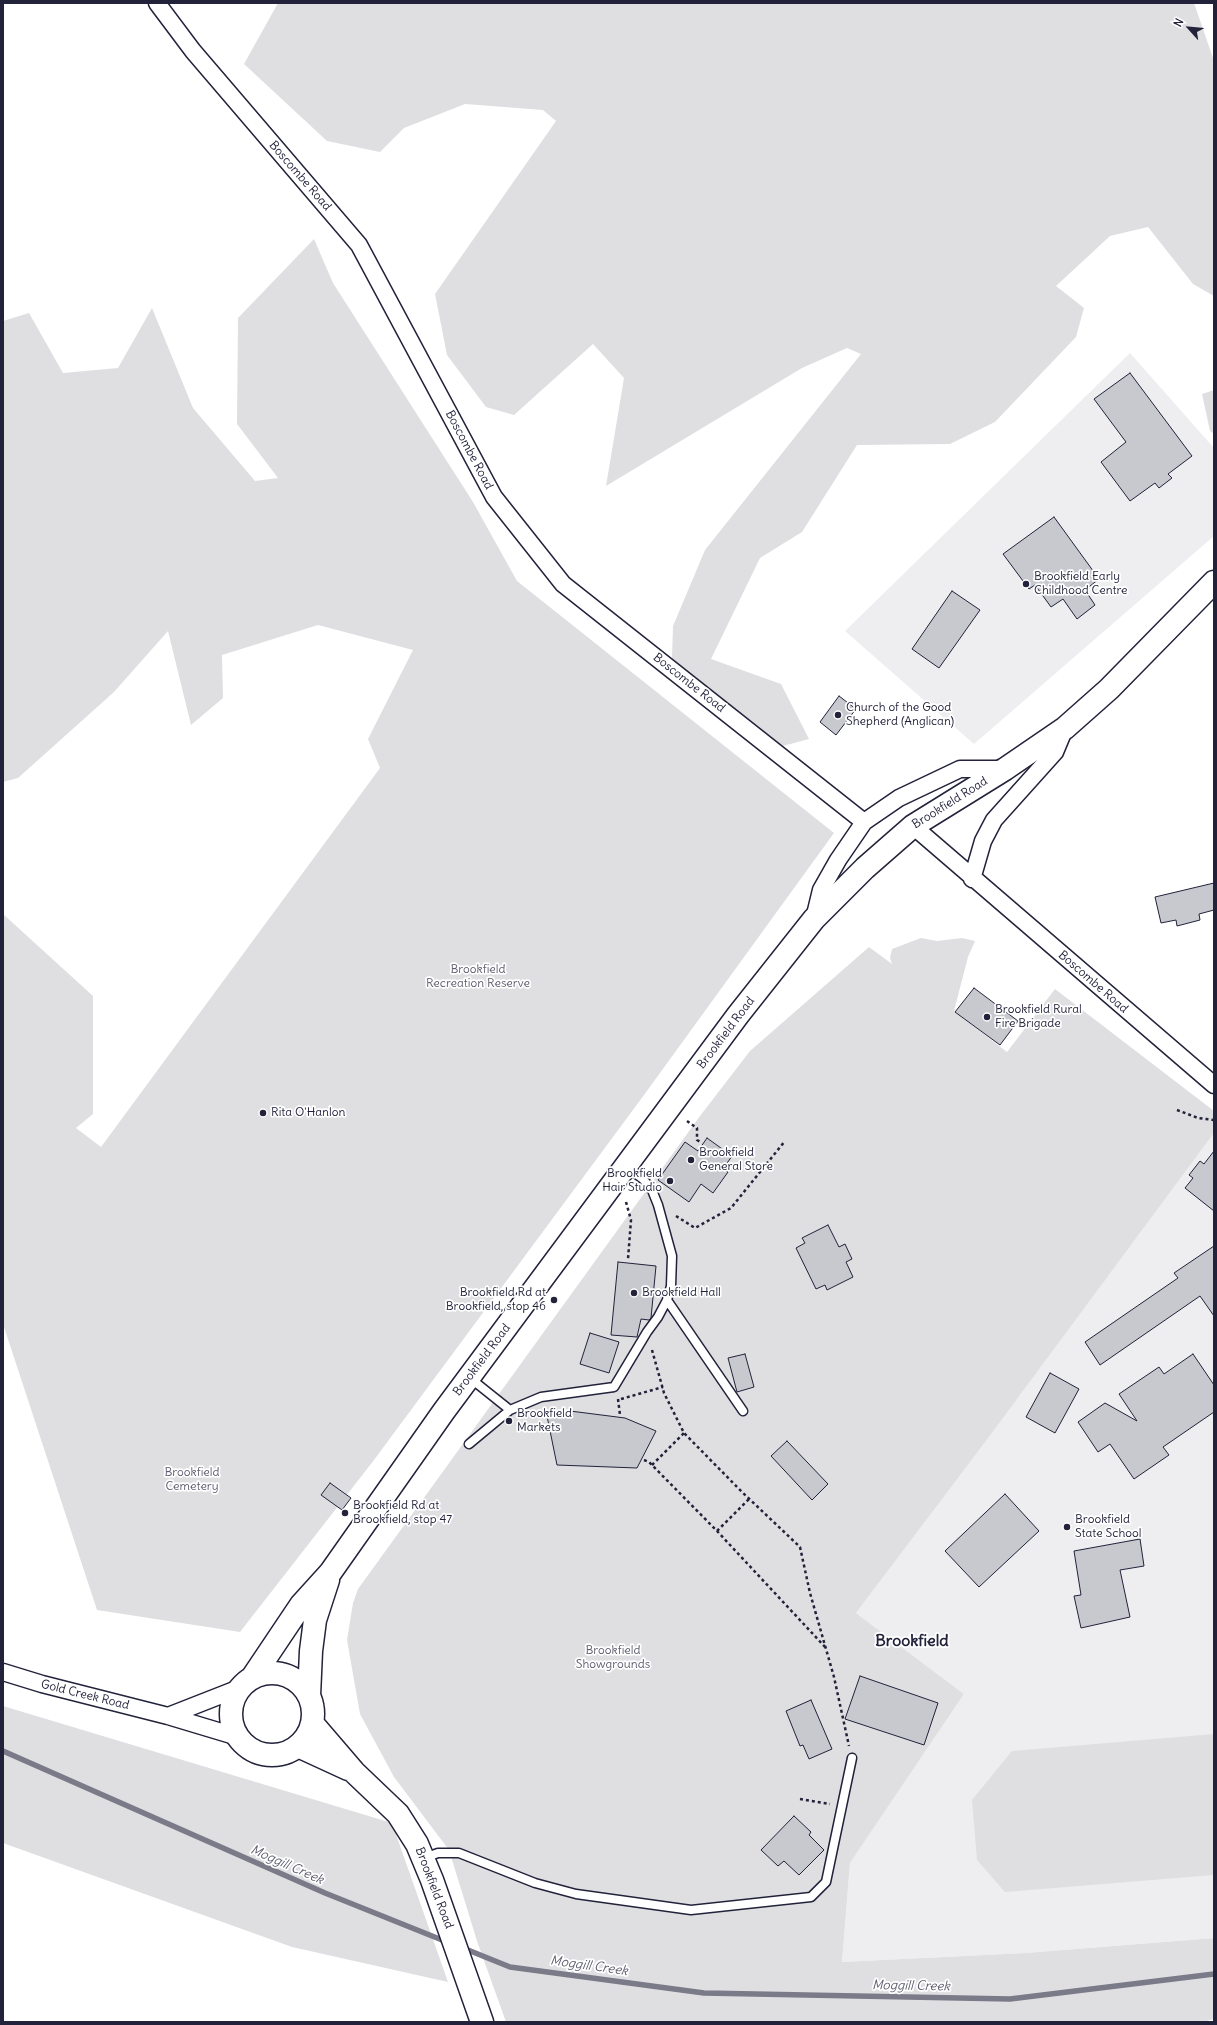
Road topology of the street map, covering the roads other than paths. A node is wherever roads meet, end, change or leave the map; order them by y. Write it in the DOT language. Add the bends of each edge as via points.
graph roads {
  1 [pos="157,3"];
  2 [pos="1214,582"];
  3 [pos="1064,728"];
  4 [pos="1005,769"];
  5 [pos="864,822"];
  6 [pos="913,826"];
  7 [pos="972,879"];
  8 [pos="814,919"];
  9 [pos="1214,1085"];
  10 [pos="627,1167"];
  11 [pos="667,1300"];
  12 [pos="469,1378"];
  13 [pos="510,1410"];
  14 [pos="743,1411"];
  15 [pos="469,1444"];
  16 [pos="330,1573"];
  17 [pos="3,1672"];
  18 [pos="247,1683"];
  19 [pos="309,1696"];
  20 [pos="168,1716"];
  21 [pos="312,1723"];
  22 [pos="238,1737"];
  23 [pos="298,1746"];
  24 [pos="852,1758"];
  25 [pos="354,1772"];
  26 [pos="423,1858"];
  27 [pos="481,2018"];
  1 -- 5 [label="street, Boscombe Road" via="193,51 359,245 494,497 563,584"];
  2 -- 3 [label="main road, Brookfield Road" via="1109,689"];
  3 -- 4 [label="main road, Brookfield Road"];
  3 -- 7 [label="street" via="1055,752 994,820 982,841"];
  4 -- 5 [label="street" via="960,769 900,798"];
  4 -- 6 [label="main road, Brookfield Road"];
  5 -- 8 [label="street" via="821,890"];
  6 -- 7 [label="street, Boscombe Road"];
  6 -- 8 [label="main road, Brookfield Road" via="865,868"];
  7 -- 9 [label="street, Boscombe Road"];
  8 -- 10 [label="main road, Brookfield Road" via="738,1015"];
  10 -- 11 [label="lane" via="643,1179 652,1190 658,1205 672,1256 671,1286"];
  10 -- 12 [label="main road, Brookfield Road"];
  11 -- 13 [label="lane" via="614,1386 541,1397"];
  11 -- 14 [label="lane"];
  12 -- 13 [label="lane"];
  12 -- 16 [label="main road, Brookfield Road"];
  13 -- 15 [label="lane"];
  16 -- 18 [label="main road, Brookfield Road" via="301,1605"];
  16 -- 19 [label="main road, Brookfield Road" via="315,1620"];
  17 -- 20 [label="street, Gold Creek Road"];
  18 -- 19 [label="main road" via="264,1673 278,1673 291,1677 302,1685"];
  18 -- 20 [label="street"];
  18 -- 22 [label="main road" via="234,1698 233,1724"];
  19 -- 21 [label="main road" via="313,1709"];
  20 -- 22 [label="street, Gold Creek Road"];
  21 -- 23 [label="main road"];
  21 -- 25 [label="main road, Brookfield Road"];
  22 -- 23 [label="main road" via="260,1753 273,1755"];
  23 -- 25 [label="main road, Brookfield Road"];
  24 -- 26 [label="lane" via="826,1882 811,1897 691,1910 534,1884 458,1853 438,1853"];
  25 -- 26 [label="main road, Brookfield Road" via="398,1814"];
  26 -- 27 [label="main road, Brookfield Road"];
}
